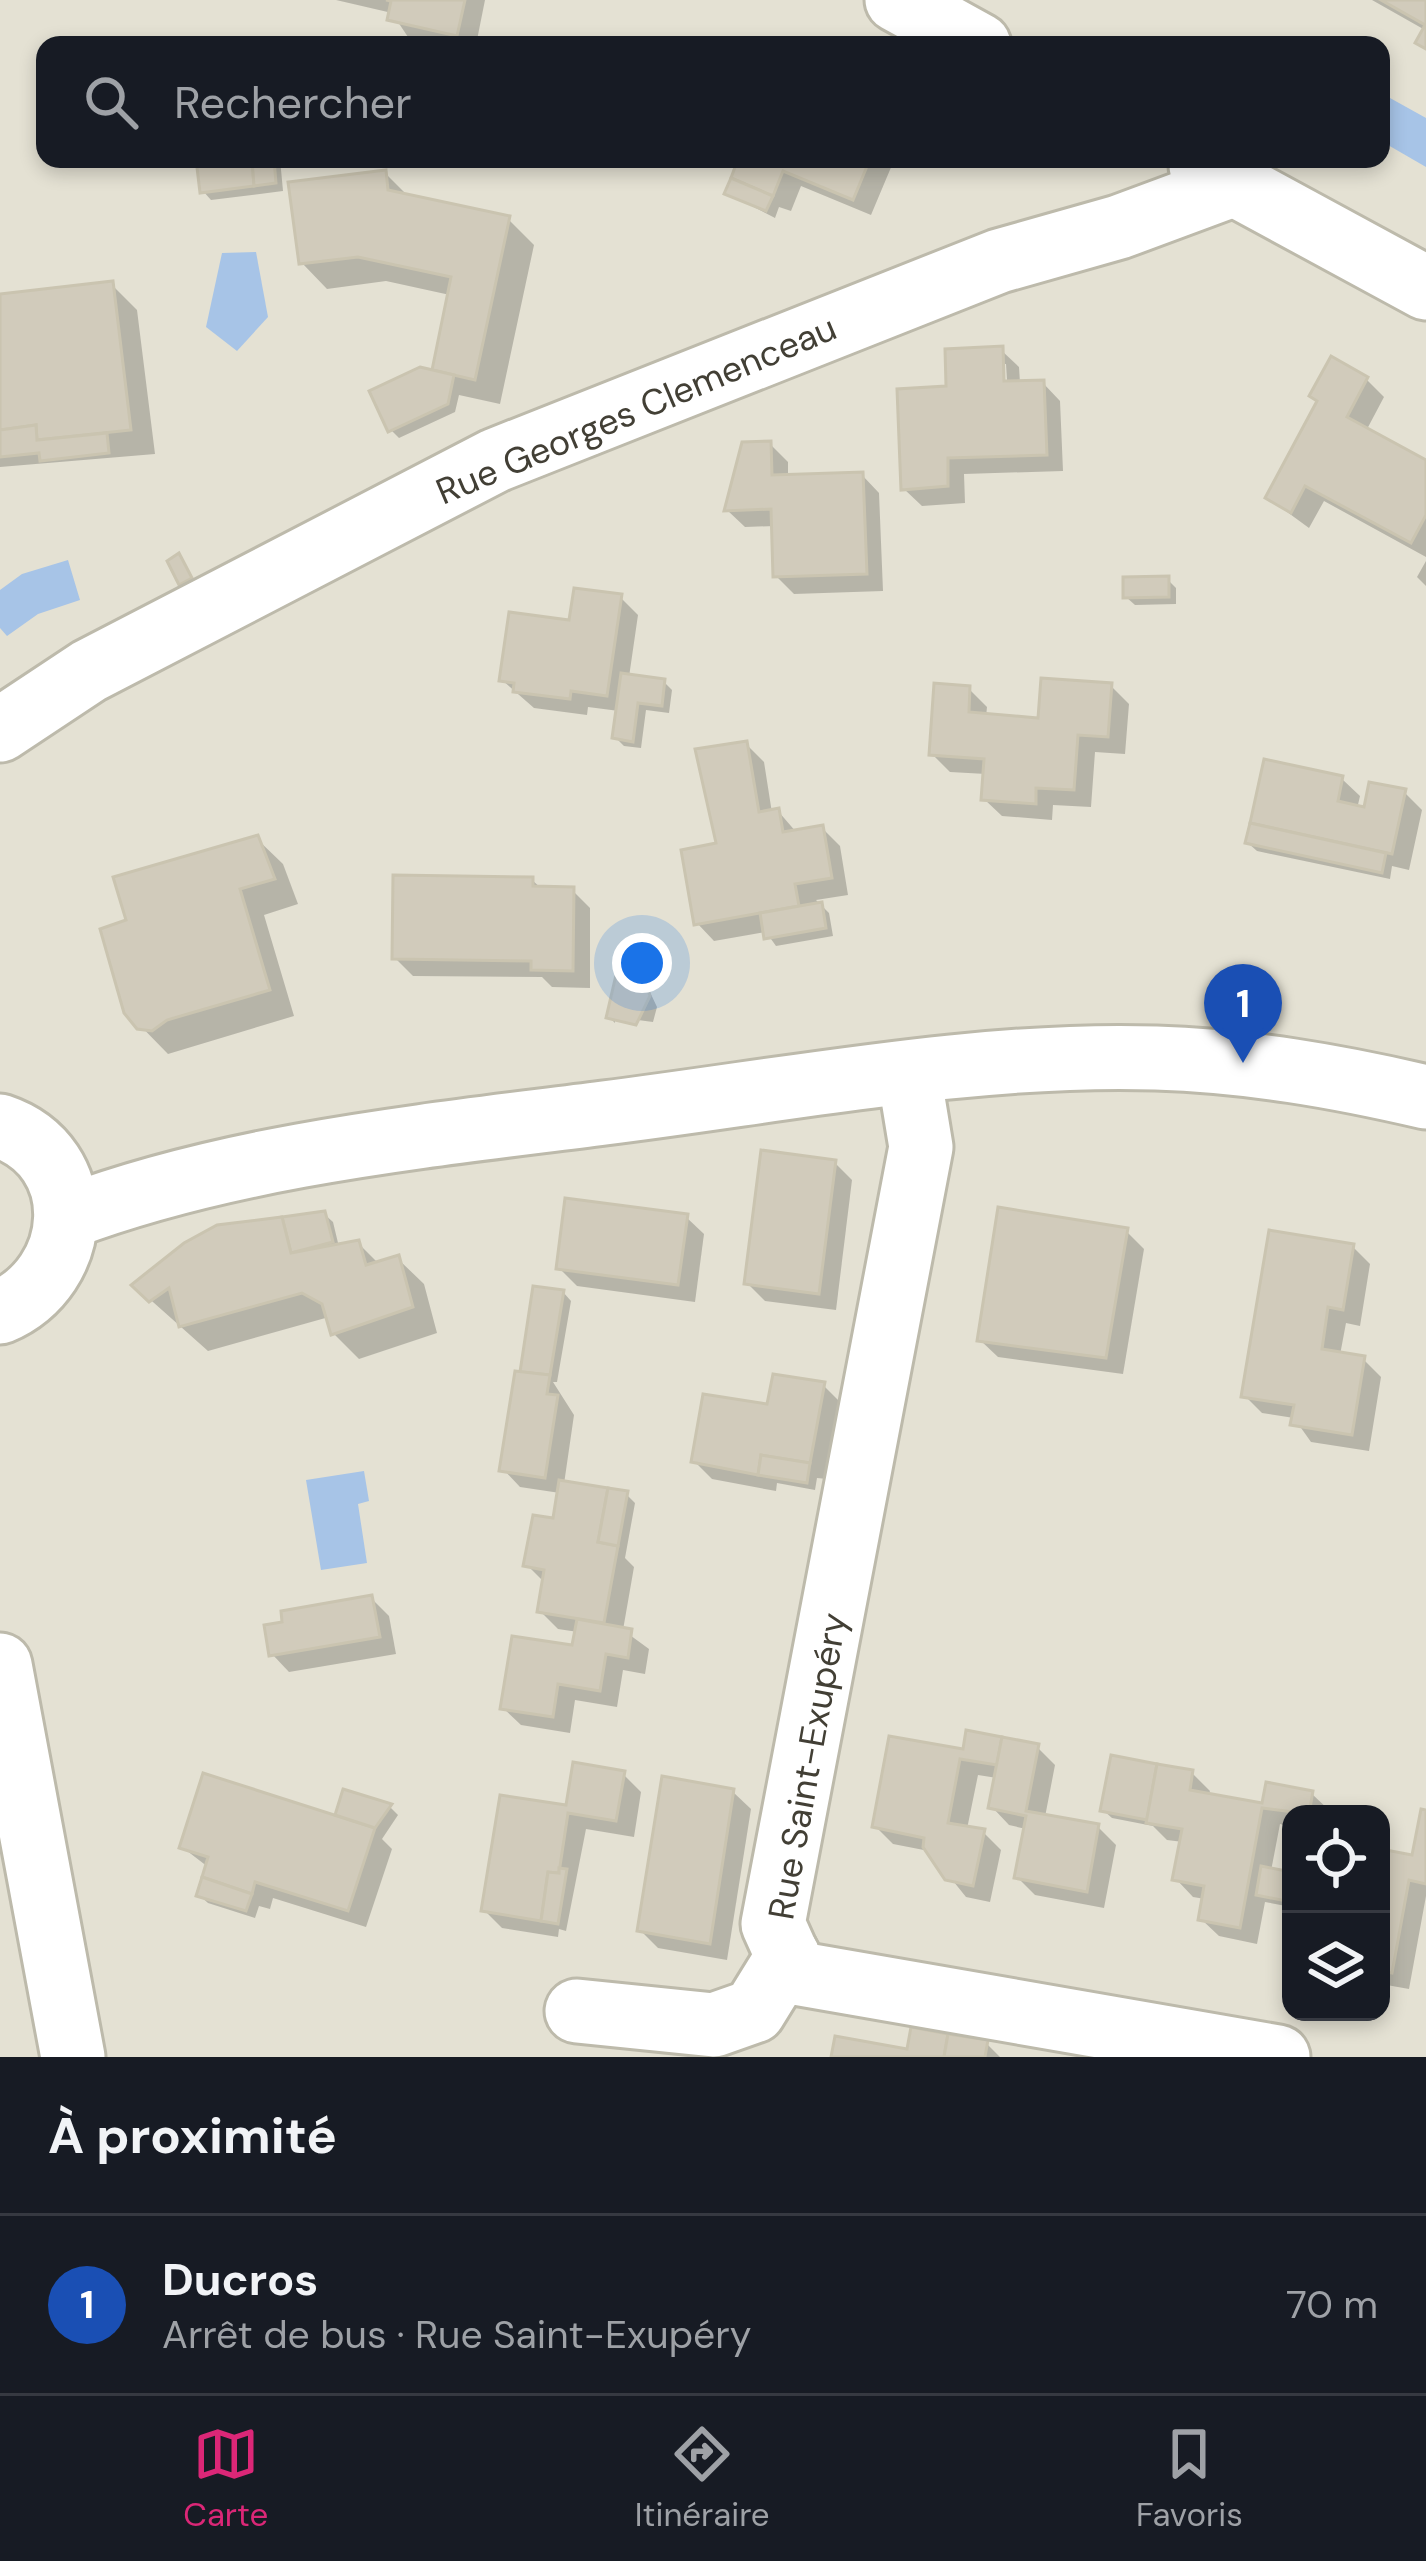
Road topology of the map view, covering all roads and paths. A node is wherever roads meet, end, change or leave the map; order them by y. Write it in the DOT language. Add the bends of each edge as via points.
graph roads {
  1 [pos="897,0"];
  2 [pos="963,36"];
  3 [pos="1212,172"];
  4 [pos="1426,288"];
  5 [pos="0,730"];
  6 [pos="909,1074"];
  7 [pos="1426,1097"];
  8 [pos="0,1126"];
  9 [pos="68,1217"];
  10 [pos="0,1312"];
  11 [pos="0,1665"];
  12 [pos="788,1956"];
  13 [pos="577,2011"];
  14 [pos="73,2057"];
  15 [pos="1278,2057"];
  1 -- 2 [label="street"];
  3 -- 4 [label="street"];
  3 -- 5 [label="street, Rue Georges Clemenceau" via="1119,227 999,261 496,460 89,671"];
  6 -- 7 [label="street" via="1153,1058 1319,1072"];
  6 -- 9 [label="street" via="490,1127 260,1166"];
  6 -- 12 [label="street, Rue Saint-Exupéry" via="921,1147 773,1924"];
  8 -- 9 [label="street" via="50,1163"];
  9 -- 10 [label="street" via="66,1241 44,1283"];
  11 -- 14 [label="street"];
  12 -- 13 [label="street" via="754,2011 714,2025"];
  12 -- 15 [label="street, Rue Saint-Exupéry" via="795,1973"];
}
